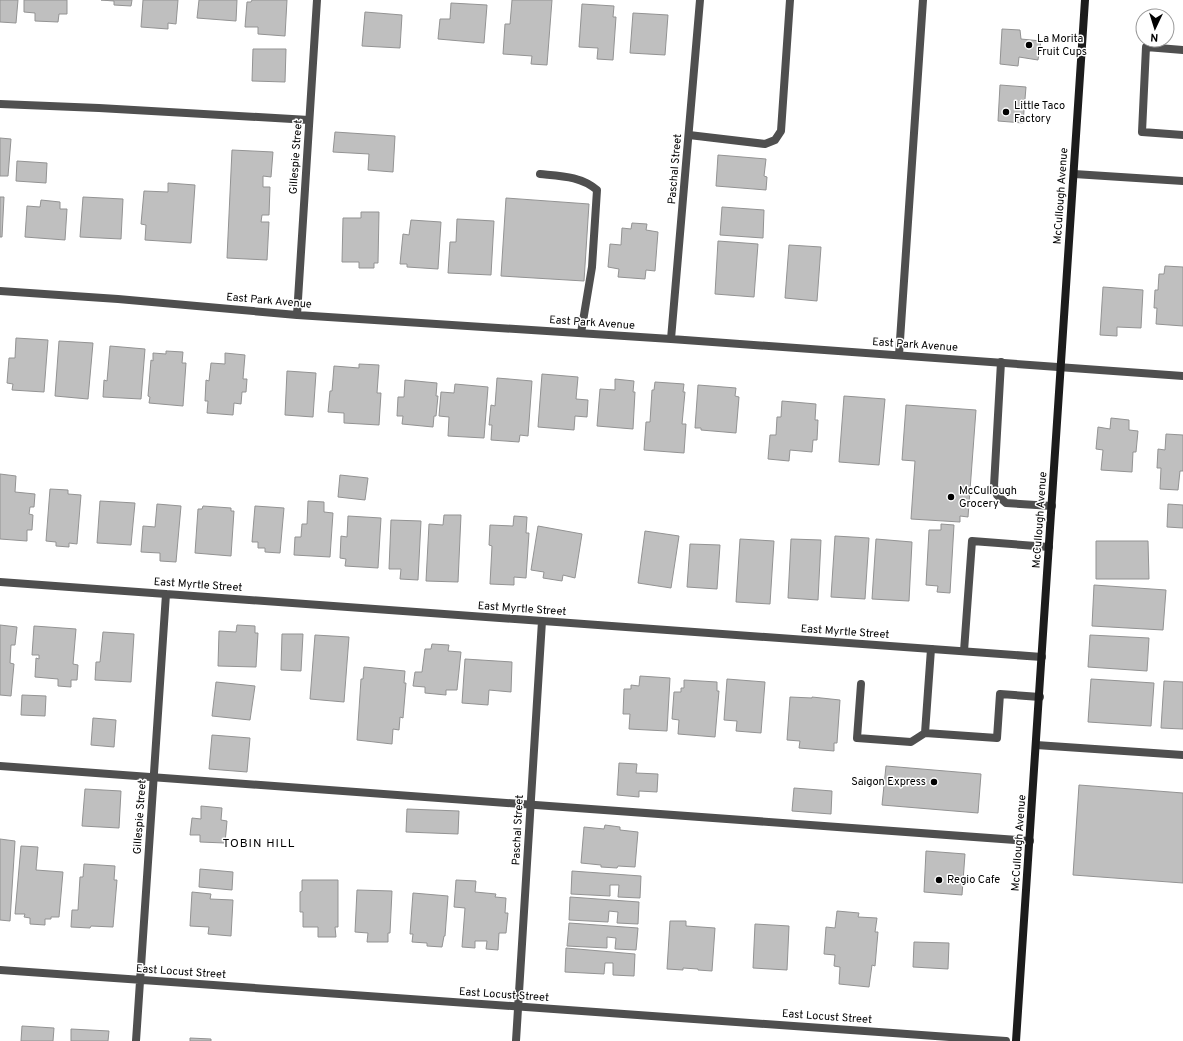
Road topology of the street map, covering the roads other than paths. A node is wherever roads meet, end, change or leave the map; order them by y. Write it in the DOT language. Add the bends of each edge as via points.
graph roads {
  1 [pos="317,0"];
  2 [pos="700,0"];
  3 [pos="790,0"];
  4 [pos="923,0"];
  5 [pos="1085,0"];
  6 [pos="1183,50"];
  7 [pos="0,104"];
  8 [pos="309,120"];
  9 [pos="1183,135"];
  10 [pos="689,136"];
  11 [pos="540,174"];
  12 [pos="1074,174"];
  13 [pos="1183,181"];
  14 [pos="0,291"];
  15 [pos="297,315"];
  16 [pos="581,333"];
  17 [pos="671,339"];
  18 [pos="899,355"];
  19 [pos="1001,362"];
  20 [pos="1061,367"];
  21 [pos="1183,376"];
  22 [pos="1052,506"];
  23 [pos="1049,547"];
  24 [pos="0,582"];
  25 [pos="166,594"];
  26 [pos="542,621"];
  27 [pos="931,649"];
  28 [pos="964,651"];
  29 [pos="1042,657"];
  30 [pos="861,684"];
  31 [pos="1040,697"];
  32 [pos="925,733"];
  33 [pos="1036,745"];
  34 [pos="1183,755"];
  35 [pos="0,766"];
  36 [pos="154,777"];
  37 [pos="531,804"];
  38 [pos="1030,841"];
  39 [pos="0,970"];
  40 [pos="140,980"];
  41 [pos="518,1006"];
  42 [pos="136,1041"];
  43 [pos="516,1041"];
  44 [pos="1006,1041"];
  45 [pos="1016,1041"];
  1 -- 8 [label="street, Gillespie Street"];
  2 -- 10 [label="street, Paschal Street"];
  3 -- 10 [label="street" via="781,130 775,140 765,144"];
  4 -- 18 [label="street"];
  5 -- 12 [label="main road, McCullough Avenue"];
  6 -- 9 [label="street" via="1146,47 1142,132"];
  7 -- 8 [label="street"];
  8 -- 15 [label="street, Gillespie Street"];
  10 -- 17 [label="street, Paschal Street"];
  11 -- 16 [label="street" via="574,177 597,190 592,267"];
  12 -- 13 [label="street"];
  12 -- 20 [label="main road, McCullough Avenue"];
  14 -- 15 [label="street, East Park Avenue"];
  15 -- 16 [label="street, East Park Avenue"];
  16 -- 17 [label="street, East Park Avenue"];
  17 -- 18 [label="street, East Park Avenue"];
  18 -- 19 [label="street, East Park Avenue"];
  19 -- 20 [label="street, East Park Avenue"];
  19 -- 22 [label="street" via="994,486 997,495 1006,503"];
  20 -- 21 [label="street, East Park Avenue"];
  20 -- 22 [label="main road, McCullough Avenue"];
  22 -- 23 [label="main road, McCullough Avenue"];
  23 -- 28 [label="street" via="972,541"];
  23 -- 29 [label="main road, McCullough Avenue"];
  24 -- 25 [label="street, East Myrtle Street"];
  25 -- 26 [label="street, East Myrtle Street"];
  25 -- 36 [label="street, Gillespie Street"];
  26 -- 27 [label="street, East Myrtle Street"];
  26 -- 37 [label="street, Paschal Street"];
  27 -- 28 [label="street, East Myrtle Street"];
  27 -- 32 [label="street"];
  28 -- 29 [label="street, East Myrtle Street"];
  29 -- 31 [label="main road, McCullough Avenue"];
  30 -- 32 [label="street" via="857,738 911,742"];
  31 -- 32 [label="street" via="1000,694 997,738"];
  31 -- 33 [label="main road, McCullough Avenue"];
  33 -- 34 [label="street"];
  33 -- 38 [label="main road, McCullough Avenue"];
  35 -- 36 [label="street"];
  36 -- 37 [label="street"];
  36 -- 40 [label="street, Gillespie Street"];
  37 -- 38 [label="street"];
  37 -- 41 [label="street, Paschal Street"];
  38 -- 45 [label="main road, McCullough Avenue"];
  39 -- 40 [label="street, East Locust Street"];
  40 -- 41 [label="street, East Locust Street"];
  40 -- 42 [label="street, Gillespie Street"];
  41 -- 43 [label="street, Paschal Street"];
  41 -- 44 [label="street, East Locust Street"];
}
